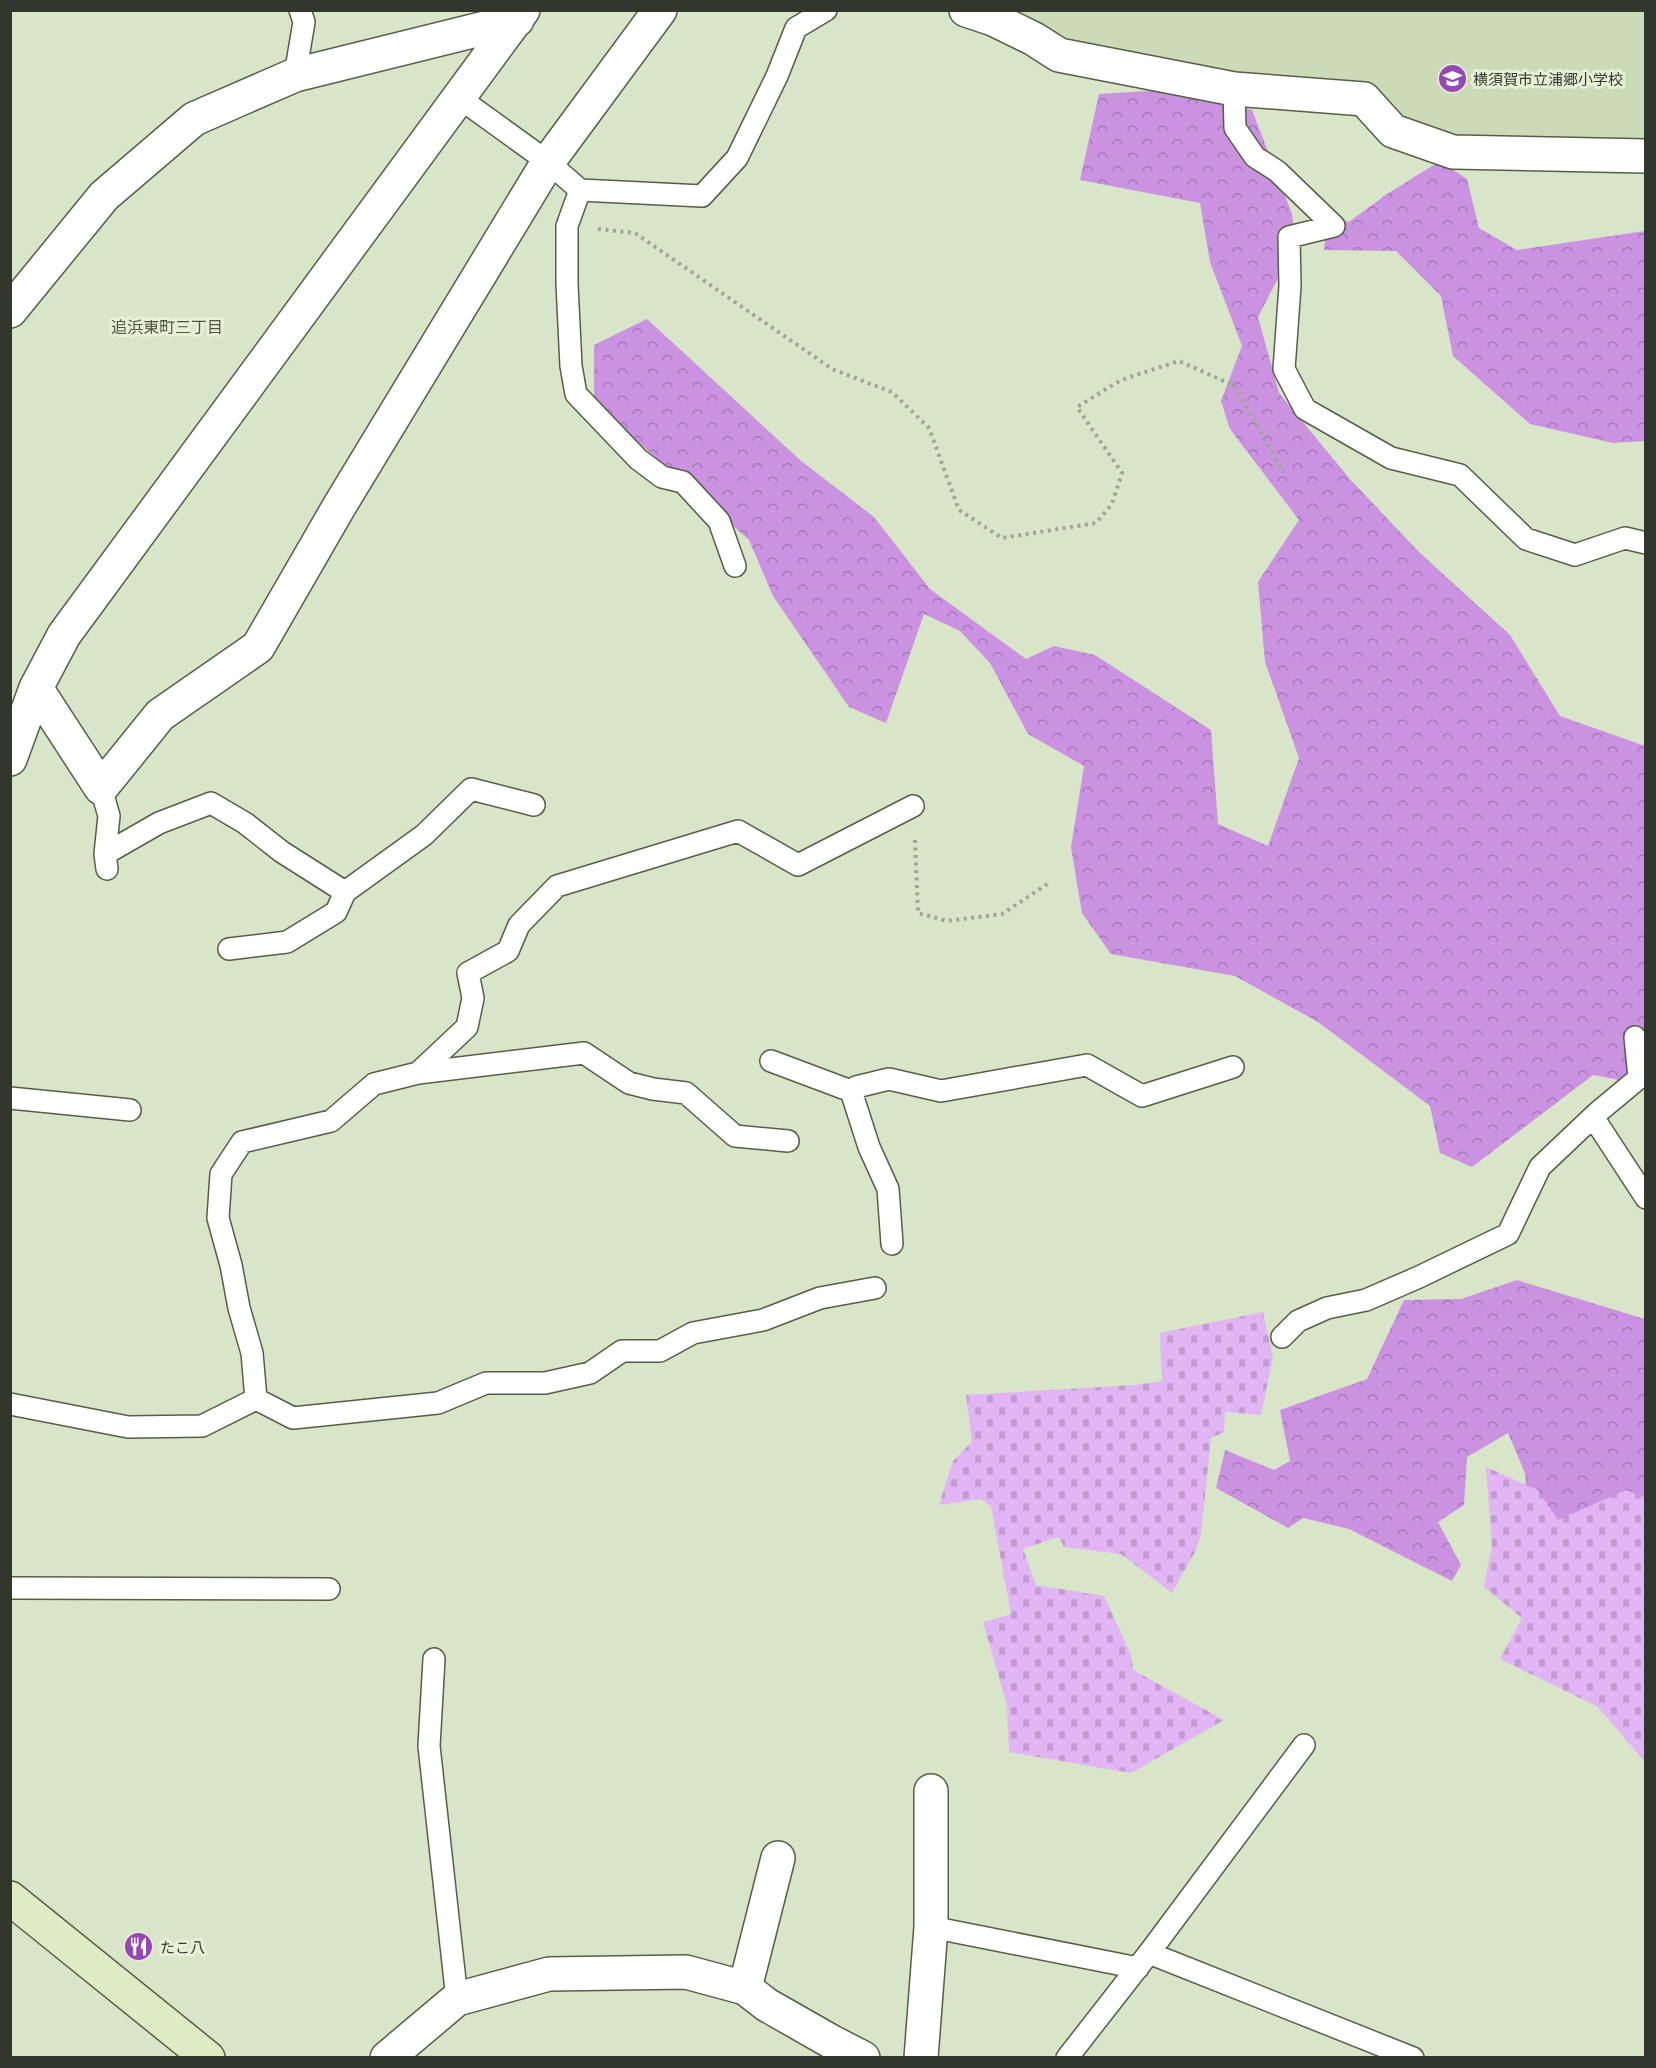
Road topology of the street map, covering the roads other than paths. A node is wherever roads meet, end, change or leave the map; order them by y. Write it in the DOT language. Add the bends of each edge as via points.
graph roads {
  1 [pos="300,10"];
  2 [pos="660,10"];
  3 [pos="826,10"];
  4 [pos="966,10"];
  5 [pos="520,15"];
  6 [pos="295,75"];
  7 [pos="1234,89"];
  8 [pos="458,97"];
  9 [pos="1646,156"];
  10 [pos="548,162"];
  11 [pos="580,190"];
  12 [pos="10,312"];
  13 [pos="1646,543"];
  14 [pos="735,566"];
  15 [pos="36,688"];
  16 [pos="10,759"];
  17 [pos="101,788"];
  18 [pos="534,805"];
  19 [pos="913,806"];
  20 [pos="345,892"];
  21 [pos="229,949"];
  22 [pos="1635,1037"];
  23 [pos="771,1061"];
  24 [pos="1233,1067"];
  25 [pos="418,1073"];
  26 [pos="851,1090"];
  27 [pos="10,1098"];
  28 [pos="130,1110"];
  29 [pos="1593,1117"];
  30 [pos="788,1141"];
  31 [pos="1646,1198"];
  32 [pos="892,1244"];
  33 [pos="875,1288"];
  34 [pos="1282,1337"];
  35 [pos="256,1399"];
  36 [pos="10,1404"];
  37 [pos="10,1588"];
  38 [pos="328,1589"];
  39 [pos="434,1659"];
  40 [pos="1304,1745"];
  41 [pos="931,1791"];
  42 [pos="778,1858"];
  43 [pos="10,1898"];
  44 [pos="931,1927"];
  45 [pos="1143,1961"];
  46 [pos="745,1988"];
  47 [pos="457,1999"];
  48 [pos="208,2058"];
  49 [pos="387,2058"];
  50 [pos="863,2058"];
  51 [pos="921,2058"];
  52 [pos="1067,2058"];
  53 [pos="1413,2058"];
  1 -- 6 [label="lane" via="304,22"];
  2 -- 10 [label="street"];
  3 -- 11 [label="lane" via="796,28 737,158 702,196"];
  4 -- 7 [label="street" via="1034,39 1059,55"];
  5 -- 6 [label="street"];
  5 -- 8 [label="street"];
  6 -- 12 [label="street" via="194,119 104,196"];
  7 -- 9 [label="street" via="1364,99 1393,131 1453,152"];
  7 -- 13 [label="lane" via="1235,128 1255,157 1277,171 1334,226 1289,237 1284,369 1305,409 1391,458 1460,475 1526,539 1575,555 1625,538"];
  8 -- 10 [label="lane"];
  8 -- 15 [label="street" via="64,635"];
  10 -- 11 [label="lane"];
  10 -- 17 [label="street" via="258,647 160,715"];
  11 -- 14 [label="lane" via="567,226 570,354 576,394 638,459 662,477 683,483 719,522"];
  15 -- 16 [label="street"];
  15 -- 17 [label="street"];
  17 -- 20 [label="lane" via="109,816 106,862 159,823 211,803"];
  18 -- 20 [label="lane" via="471,789 423,835"];
  19 -- 25 [label="lane" via="798,865 738,831 557,886 519,925 508,951 468,973 473,998 467,1027"];
  20 -- 21 [label="lane" via="336,912 287,942"];
  22 -- 29 [label="lane" via="1639,1078"];
  23 -- 26 [label="lane"];
  24 -- 26 [label="lane" via="1142,1096 1087,1065 941,1091 889,1079"];
  25 -- 30 [label="lane" via="584,1053 629,1083 686,1094 735,1136"];
  25 -- 35 [label="lane" via="374,1084 331,1121 242,1142 221,1174 218,1218 252,1353"];
  26 -- 32 [label="lane" via="869,1147 888,1189"];
  27 -- 28 [label="lane"];
  29 -- 31 [label="lane"];
  29 -- 34 [label="lane" via="1540,1167 1508,1234 1366,1300 1327,1308 1298,1321"];
  33 -- 35 [label="lane" via="820,1298 763,1320 693,1333 660,1351 622,1351 590,1373 545,1383 486,1383 438,1402 293,1418"];
  35 -- 36 [label="lane" via="202,1426 128,1427"];
  37 -- 38 [label="lane"];
  39 -- 47 [label="lane" via="429,1746"];
  40 -- 45 [label="lane"];
  41 -- 44 [label="street"];
  42 -- 46 [label="street"];
  43 -- 48 [label="street"];
  44 -- 45 [label="lane"];
  44 -- 51 [label="street"];
  45 -- 52 [label="lane"];
  45 -- 53 [label="lane"];
  46 -- 47 [label="street" via="686,1972 549,1974"];
  46 -- 50 [label="street" via="768,2006"];
  47 -- 49 [label="street"];
}
